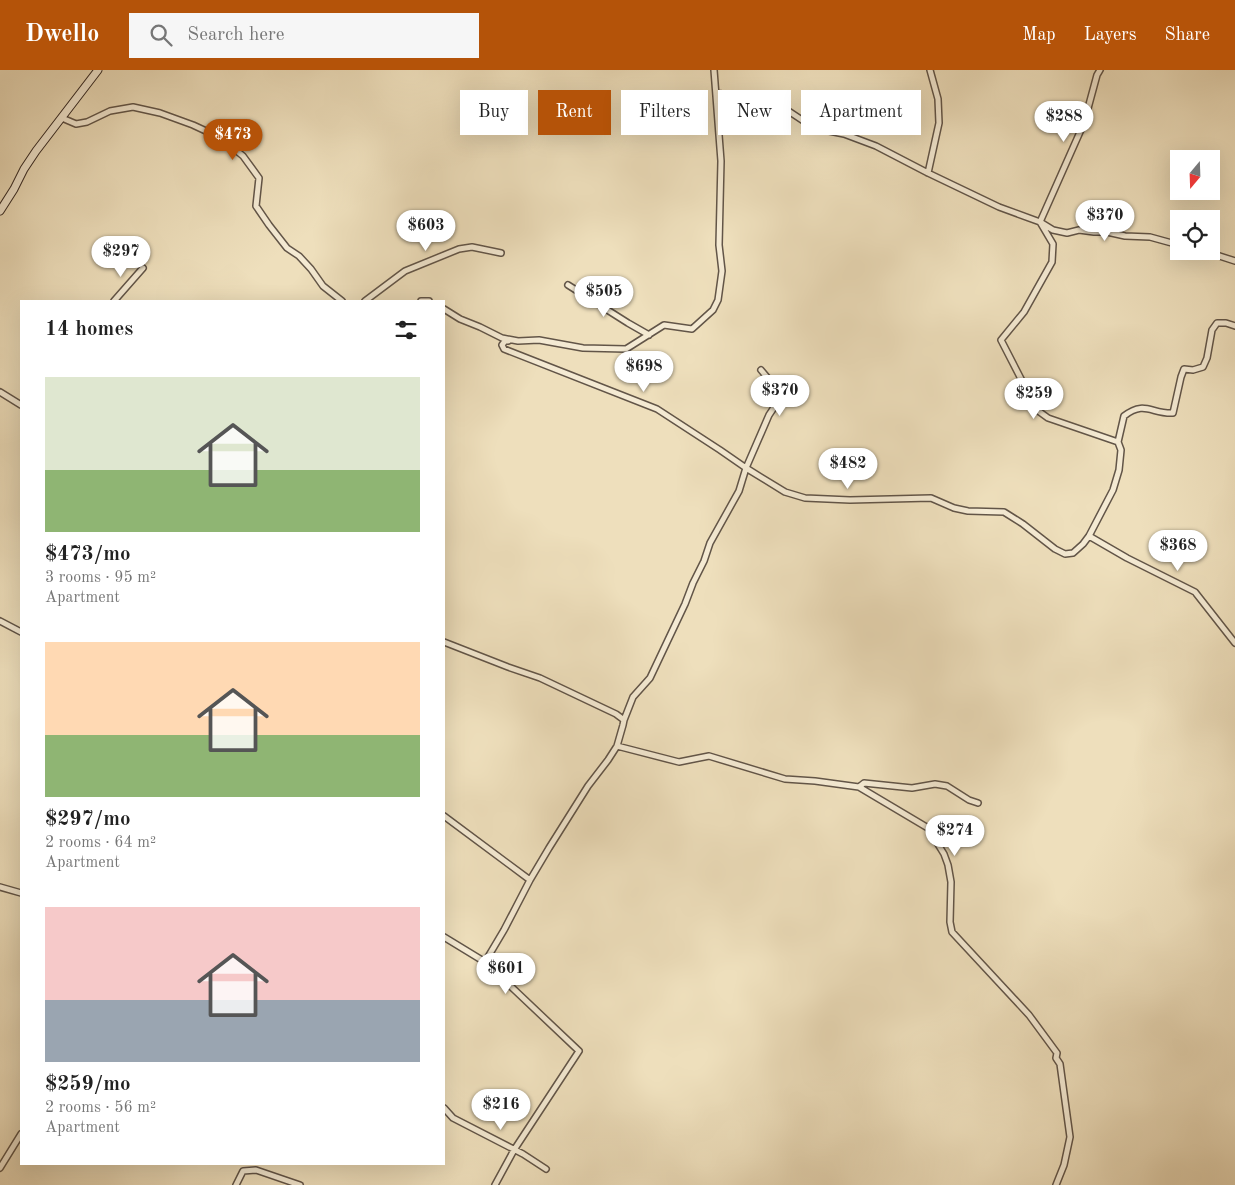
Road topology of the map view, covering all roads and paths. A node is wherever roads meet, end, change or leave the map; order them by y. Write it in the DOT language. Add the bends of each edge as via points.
graph roads {
  1 [pos="98,70"];
  2 [pos="714,70"];
  3 [pos="930,70"];
  4 [pos="1100,70"];
  5 [pos="716,93"];
  6 [pos="62,118"];
  7 [pos="928,173"];
  8 [pos="0,211"];
  9 [pos="1040,222"];
  10 [pos="1170,243"];
  11 [pos="500,253"];
  12 [pos="1220,256"];
  13 [pos="1235,261"];
  14 [pos="143,268"];
  15 [pos="568,284"];
  16 [pos="115,300"];
  17 [pos="341,300"];
  18 [pos="366,300"];
  19 [pos="445,310"];
  20 [pos="1235,326"];
  21 [pos="650,335"];
  22 [pos="518,341"];
  23 [pos="761,370"];
  24 [pos="0,392"];
  25 [pos="20,404"];
  26 [pos="1118,442"];
  27 [pos="746,468"];
  28 [pos="1090,536"];
  29 [pos="0,621"];
  30 [pos="20,631"];
  31 [pos="445,642"];
  32 [pos="1235,643"];
  33 [pos="624,720"];
  34 [pos="617,746"];
  35 [pos="858,787"];
  36 [pos="978,803"];
  37 [pos="445,817"];
  38 [pos="530,880"];
  39 [pos="0,888"];
  40 [pos="20,893"];
  41 [pos="445,938"];
  42 [pos="485,962"];
  43 [pos="445,1109"];
  44 [pos="20,1136"];
  45 [pos="514,1150"];
  46 [pos="0,1168"];
  47 [pos="546,1169"];
  48 [pos="236,1185"];
  49 [pos="300,1185"];
  50 [pos="495,1185"];
  51 [pos="1056,1185"];
  1 -- 6 [label="main road"];
  2 -- 5 [label="street"];
  3 -- 7 [label="street" via="940,123"];
  4 -- 9 [label="street" via="1084,123"];
  5 -- 7 [label="street" via="784,108 814,128 844,134 876,146"];
  5 -- 21 [label="street" via="721,162 719,246 722,271 718,300 714,310 692,329 664,326"];
  6 -- 8 [label="main road" via="36,151"];
  6 -- 17 [label="street" via="76,124 132,107 160,113 221,138 243,156 259,178 256,206 268,225 323,286"];
  7 -- 9 [label="street" via="999,207"];
  9 -- 10 [label="street" via="1053,230 1067,233 1079,230 1107,232"];
  9 -- 26 [label="street" via="1053,244 1052,262 1024,312 1002,340 1037,410 1048,418"];
  11 -- 18 [label="street" via="472,247 459,249 405,271"];
  12 -- 13 [label="street"];
  14 -- 16 [label="street"];
  15 -- 21 [label="street"];
  19 -- 22 [label="street" via="502,338"];
  20 -- 26 [label="street" via="1217,323 1212,330 1208,358 1203,367 1184,369 1173,413 1132,409 1124,416"];
  21 -- 22 [label="street" via="626,349 583,348 539,340"];
  22 -- 27 [label="street" via="505,341 502,345 504,349 657,409"];
  23 -- 27 [label="street" via="778,397"];
  24 -- 25 [label="street"];
  26 -- 28 [label="street" via="1121,450 1119,470 1113,490"];
  27 -- 28 [label="street" via="785,492 805,498 931,498 968,511 1004,512 1065,554 1073,553"];
  27 -- 33 [label="street" via="739,491 710,543 650,678 634,697"];
  28 -- 32 [label="street" via="1195,592"];
  29 -- 30 [label="street"];
  31 -- 33 [label="street" via="540,678"];
  33 -- 34 [label="street"];
  34 -- 35 [label="street" via="679,762 709,756 786,780"];
  34 -- 38 [label="street" via="588,786"];
  35 -- 36 [label="street" via="864,783 912,788 935,784 947,786"];
  35 -- 51 [label="street" via="928,828 948,865 952,932 1029,1015 1057,1053 1070,1137"];
  37 -- 38 [label="street"];
  38 -- 42 [label="street"];
  39 -- 40 [label="street"];
  41 -- 42 [label="street"];
  42 -- 45 [label="street" via="579,1051"];
  43 -- 45 [label="street" via="453,1118"];
  44 -- 46 [label="street"];
  45 -- 47 [label="street"];
  45 -- 50 [label="street"];
  48 -- 49 [label="street" via="243,1171 256,1170"];
}
